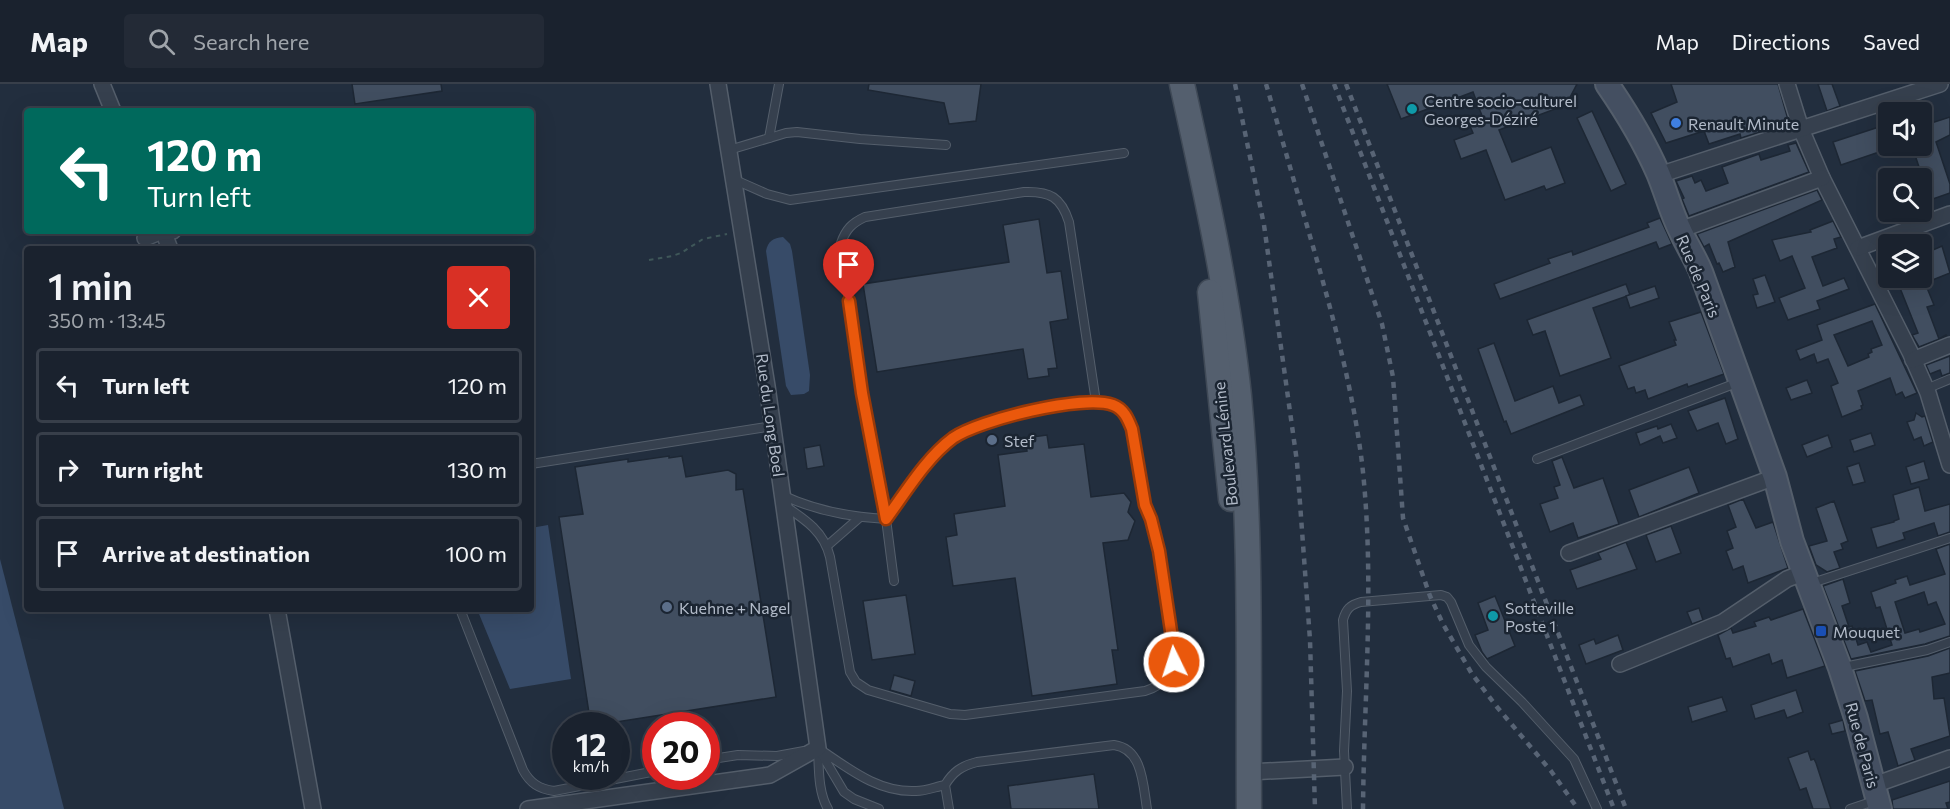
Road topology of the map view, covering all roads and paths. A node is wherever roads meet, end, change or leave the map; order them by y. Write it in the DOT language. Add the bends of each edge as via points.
graph roads {
  1 [pos="102,84"];
  2 [pos="718,84"];
  3 [pos="779,84"];
  4 [pos="1167,84"];
  5 [pos="1182,84"];
  6 [pos="1607,84"];
  7 [pos="1786,84"];
  8 [pos="1940,84"];
  9 [pos="113,108"];
  10 [pos="1802,129"];
  11 [pos="769,138"];
  12 [pos="946,145"];
  13 [pos="729,150"];
  14 [pos="1124,153"];
  15 [pos="1659,175"];
  16 [pos="1822,178"];
  17 [pos="733,179"];
  18 [pos="1950,214"];
  19 [pos="1680,230"];
  20 [pos="742,232"];
  21 [pos="160,234"];
  22 [pos="145,238"];
  23 [pos="1858,248"];
  24 [pos="649,260"];
  25 [pos="1950,345"];
  26 [pos="1913,360"];
  27 [pos="1950,380"];
  28 [pos="1741,382"];
  29 [pos="1926,389"];
  30 [pos="1096,402"];
  31 [pos="772,426"];
  32 [pos="1537,459"];
  33 [pos="534,464"];
  34 [pos="1950,465"];
  35 [pos="1774,477"];
  36 [pos="783,500"];
  37 [pos="859,518"];
  38 [pos="886,519"];
  39 [pos="1950,538"];
  40 [pos="827,546"];
  41 [pos="1569,553"];
  42 [pos="1807,578"];
  43 [pos="894,581"];
  44 [pos="278,612"];
  45 [pos="461,612"];
  46 [pos="1950,642"];
  47 [pos="1620,664"];
  48 [pos="1840,668"];
  49 [pos="818,748"];
  50 [pos="720,757"];
  51 [pos="1950,758"];
  52 [pos="1345,767"];
  53 [pos="1249,772"];
  54 [pos="642,774"];
  55 [pos="945,785"];
  56 [pos="1877,798"];
  57 [pos="313,809"];
  58 [pos="528,809"];
  59 [pos="828,809"];
  60 [pos="879,809"];
  61 [pos="949,809"];
  62 [pos="1147,809"];
  63 [pos="1233,809"];
  64 [pos="1249,809"];
  65 [pos="1347,809"];
  66 [pos="1597,809"];
  67 [pos="1850,809"];
  1 -- 9 [label="street"];
  2 -- 13 [label="street, Rue du Long Boel"];
  3 -- 11 [label="lane"];
  4 -- 63 [label="main road, Boulevard Lénine" via="1208,274 1233,519"];
  5 -- 53 [label="main road" via="1222,269 1239,396 1248,543"];
  6 -- 15 [label="street, Rue de Paris" via="1632,120"];
  7 -- 10 [label="street"];
  8 -- 10 [label="street"];
  10 -- 15 [label="street"];
  10 -- 16 [label="street"];
  11 -- 12 [label="lane" via="797,132"];
  11 -- 13 [label="lane"];
  13 -- 17 [label="street, Rue du Long Boel"];
  14 -- 17 [label="lane" via="790,200"];
  15 -- 19 [label="street, Rue de Paris"];
  16 -- 19 [label="street"];
  16 -- 23 [label="street"];
  17 -- 20 [label="street, Rue du Long Boel"];
  18 -- 23 [label="street"];
  19 -- 28 [label="street, Rue de Paris" via="1701,272"];
  20 -- 24 [label="path" via="703,239 681,253"];
  20 -- 31 [label="street, Rue du Long Boel"];
  21 -- 22 [label="street"];
  23 -- 26 [label="street"];
  25 -- 26 [label="street"];
  26 -- 29 [label="street"];
  27 -- 29 [label="lane"];
  28 -- 32 [label="lane"];
  28 -- 35 [label="street, Rue de Paris"];
  29 -- 34 [label="street"];
  30 -- 38 [label="lane" via="1036,410 954,438 935,454"];
  30 -- 38 [label="lane" via="1069,222 1058,200 1038,192 1024,192 880,213 855,221 841,243 862,393"];
  30 -- 40 [label="lane" via="1113,405 1128,418 1145,505 1159,551 1174,662 1170,674 1155,688 965,715 868,690 850,672"];
  31 -- 33 [label="lane"];
  31 -- 36 [label="street, Rue du Long Boel"];
  35 -- 41 [label="street"];
  35 -- 42 [label="street, Rue de Paris"];
  36 -- 37 [label="lane"];
  36 -- 40 [label="lane" via="815,529"];
  36 -- 49 [label="street, Rue du Long Boel"];
  37 -- 38 [label="lane"];
  37 -- 40 [label="lane"];
  38 -- 43 [label="lane"];
  39 -- 42 [label="lane"];
  42 -- 47 [label="street" via="1787,579 1723,622"];
  42 -- 48 [label="street, Rue de Paris"];
  44 -- 57 [label="street"];
  45 -- 54 [label="lane" via="528,779 545,790 554,790"];
  46 -- 48 [label="lane"];
  48 -- 56 [label="street, Rue de Paris"];
  49 -- 50 [label="lane" via="777,756"];
  49 -- 55 [label="lane" via="880,786 920,791"];
  49 -- 58 [label="street" via="770,776"];
  49 -- 59 [label="lane" via="820,786"];
  49 -- 60 [label="lane" via="844,792"];
  51 -- 56 [label="street"];
  52 -- 53 [label="street"];
  52 -- 65 [label="lane"];
  52 -- 66 [label="lane" via="1346,612 1360,603 1441,596 1451,602 1469,645 1486,667 1574,759"];
  53 -- 64 [label="main road"];
  55 -- 61 [label="lane"];
  55 -- 62 [label="lane" via="951,774 977,762 1113,745 1124,747 1139,765"];
  56 -- 67 [label="lane"];
}
